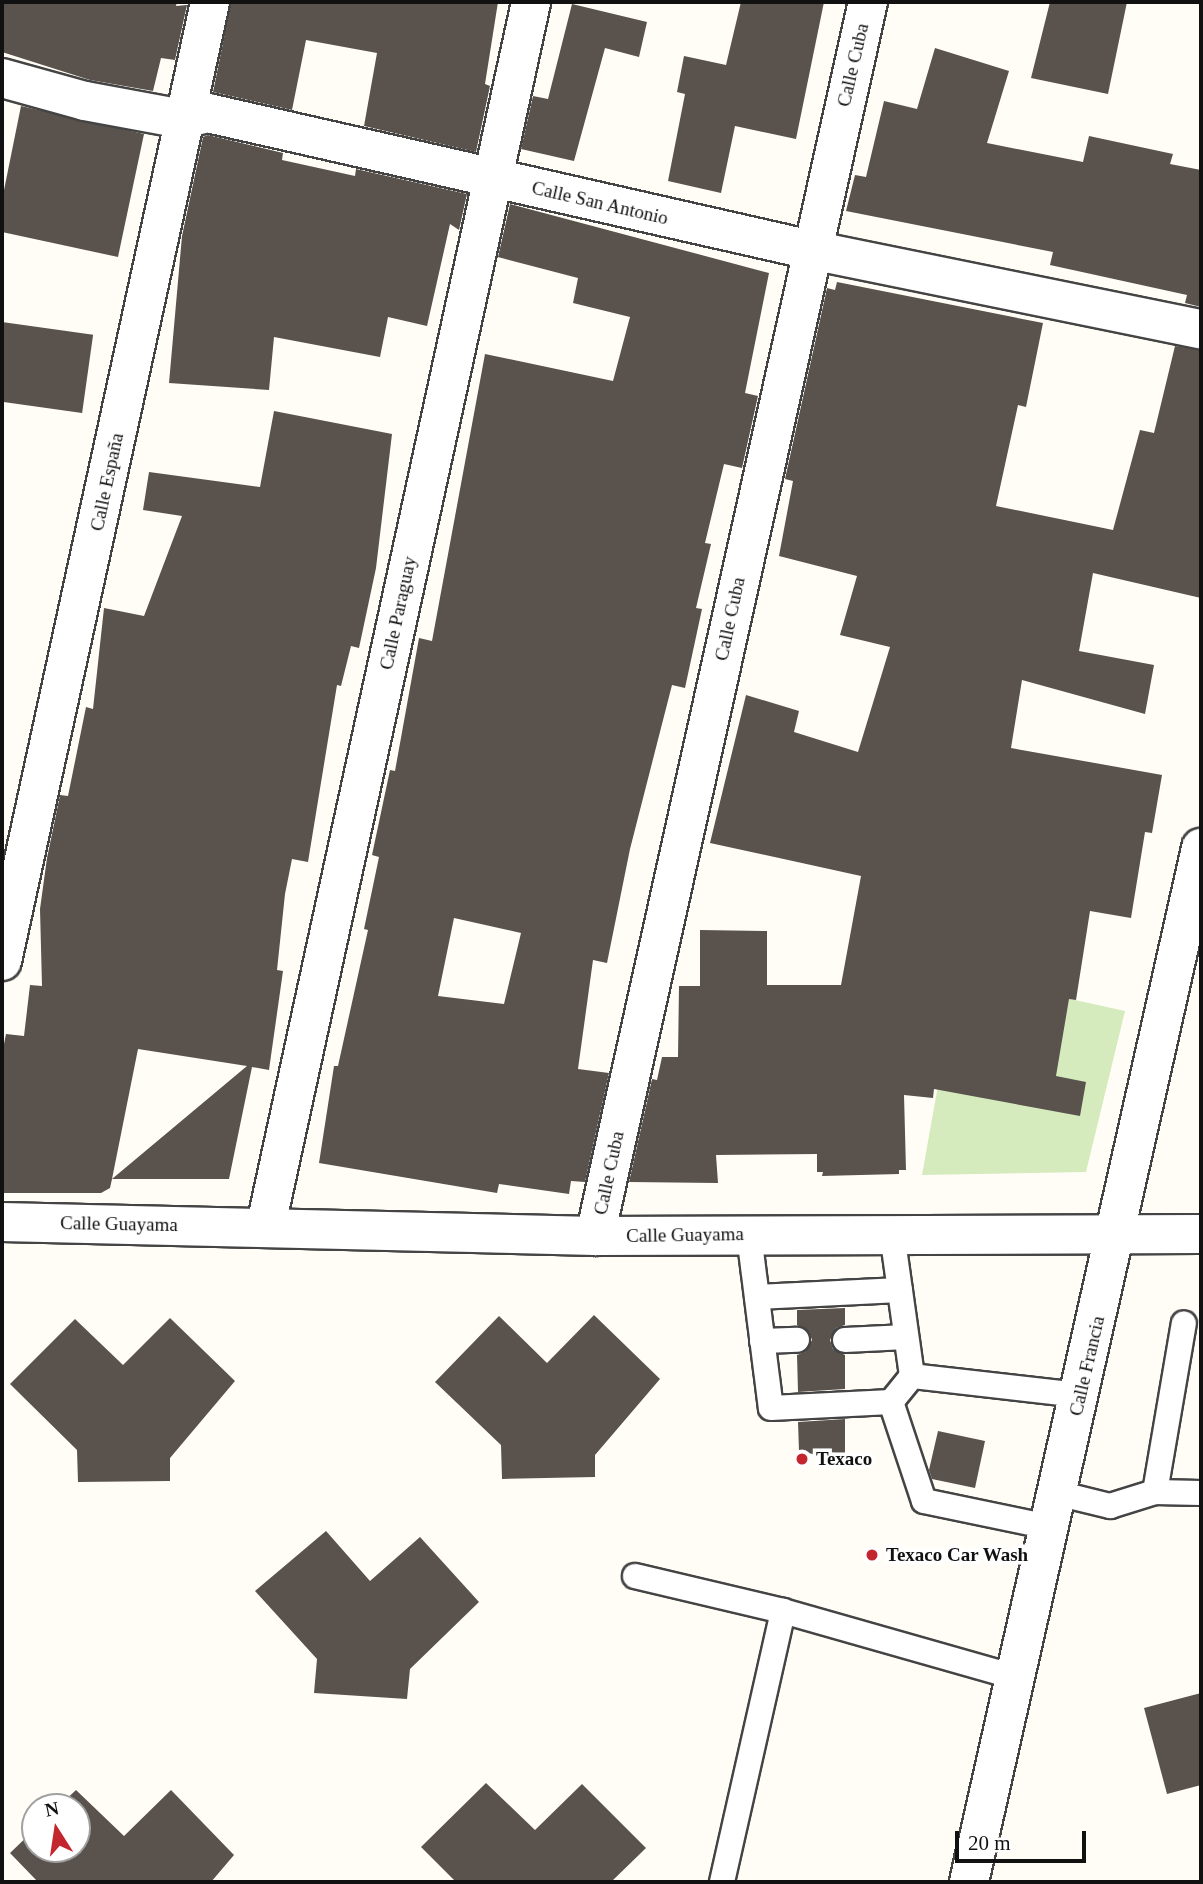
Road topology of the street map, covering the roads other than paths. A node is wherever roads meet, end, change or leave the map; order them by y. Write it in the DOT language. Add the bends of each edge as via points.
graph roads {
  1 [pos="210,2"];
  2 [pos="531,2"];
  3 [pos="868,2"];
  4 [pos="2,78"];
  5 [pos="182,119"];
  6 [pos="492,179"];
  7 [pos="811,250"];
  8 [pos="1201,329"];
  9 [pos="1201,848"];
  10 [pos="2,961"];
  11 [pos="2,1222"];
  12 [pos="266,1226"];
  13 [pos="1118,1231"];
  14 [pos="892,1233"];
  15 [pos="1201,1234"];
  16 [pos="748,1235"];
  17 [pos="595,1236"];
  18 [pos="900,1290"];
  19 [pos="757,1297"];
  20 [pos="1184,1323"];
  21 [pos="906,1337"];
  22 [pos="797,1340"];
  23 [pos="845,1340"];
  24 [pos="762,1341"];
  25 [pos="912,1376"];
  26 [pos="1080,1395"];
  27 [pos="891,1402"];
  28 [pos="1155,1492"];
  29 [pos="1201,1493"];
  30 [pos="1054,1510"];
  31 [pos="635,1576"];
  32 [pos="783,1611"];
  33 [pos="1015,1677"];
  34 [pos="722,1882"];
  35 [pos="969,1882"];
  1 -- 5 [label="street, Calle España"];
  2 -- 6 [label="street, Calle Paraguay"];
  3 -- 7 [label="street, Calle Cuba"];
  4 -- 5 [label="street, Calle San Antonio"];
  5 -- 6 [label="street, Calle San Antonio" via="208,113"];
  5 -- 10 [label="street, Calle España"];
  6 -- 7 [label="street, Calle San Antonio"];
  6 -- 12 [label="street, Calle Paraguay"];
  7 -- 8 [label="street, Calle San Antonio"];
  7 -- 17 [label="street, Calle Cuba"];
  9 -- 13 [label="street, Calle Francia"];
  11 -- 12 [label="street, Calle Guayama"];
  12 -- 17 [label="street, Calle Guayama"];
  13 -- 14 [label="street, Calle Guayama"];
  13 -- 15 [label="street, Calle Guayama"];
  13 -- 26 [label="street, Calle Francia"];
  14 -- 16 [label="street, Calle Guayama"];
  14 -- 18 [label="lane"];
  16 -- 17 [label="street, Calle Guayama"];
  16 -- 19 [label="lane"];
  18 -- 19 [label="lane"];
  18 -- 21 [label="lane"];
  19 -- 24 [label="lane"];
  20 -- 28 [label="lane"];
  21 -- 23 [label="lane"];
  21 -- 25 [label="lane"];
  22 -- 24 [label="lane"];
  24 -- 27 [label="lane" via="771,1408"];
  25 -- 26 [label="lane"];
  25 -- 27 [label="lane"];
  26 -- 30 [label="street, Calle Francia"];
  27 -- 30 [label="lane" via="924,1501"];
  28 -- 29 [label="lane"];
  28 -- 30 [label="lane" via="1110,1506"];
  30 -- 33 [label="street, Calle Francia"];
  31 -- 32 [label="lane"];
  32 -- 33 [label="lane"];
  32 -- 34 [label="lane"];
  33 -- 35 [label="street, Calle Francia"];
}
